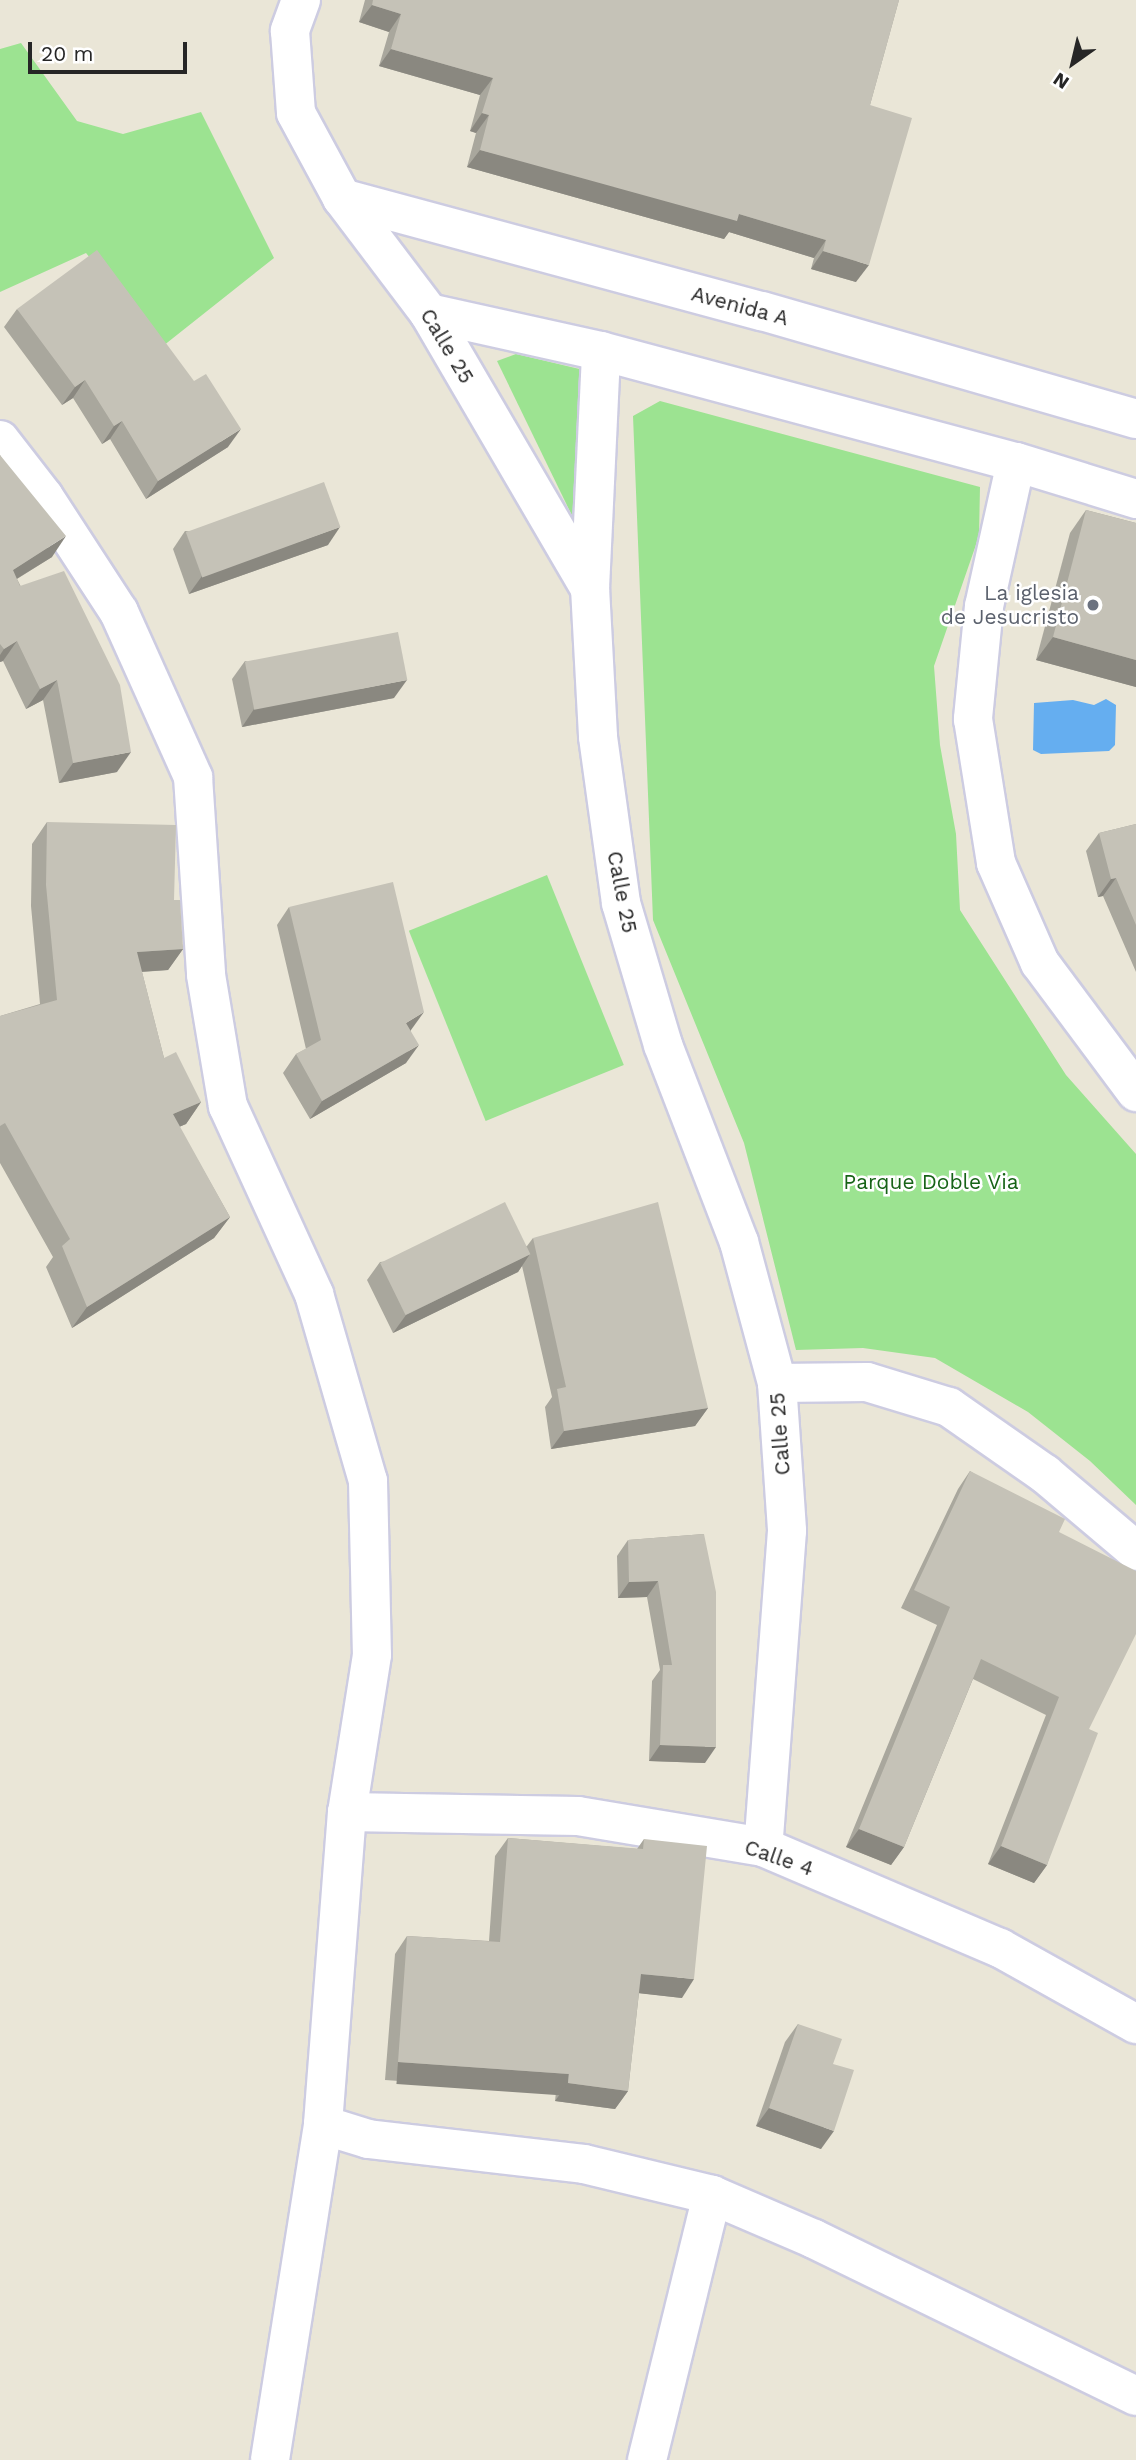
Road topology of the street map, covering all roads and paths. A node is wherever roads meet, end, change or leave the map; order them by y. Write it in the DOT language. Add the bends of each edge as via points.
graph roads {
  1 [pos="301,0"];
  2 [pos="342,198"];
  3 [pos="429,313"];
  4 [pos="601,351"];
  5 [pos="1136,419"];
  6 [pos="0,440"];
  7 [pos="1016,461"];
  8 [pos="1136,499"];
  9 [pos="590,588"];
  10 [pos="1136,1092"];
  11 [pos="777,1383"];
  12 [pos="1136,1551"];
  13 [pos="347,1812"];
  14 [pos="763,1847"];
  15 [pos="1136,2024"];
  16 [pos="323,2125"];
  17 [pos="712,2196"];
  18 [pos="1136,2396"];
  19 [pos="270,2460"];
  20 [pos="647,2460"];
  1 -- 2 [label="street, Calle 25" via="290,31 296,113"];
  2 -- 3 [label="street, Calle 25"];
  2 -- 5 [label="street, Avenida A" via="762,311"];
  3 -- 4 [label="street"];
  3 -- 9 [label="street, Calle 25"];
  4 -- 7 [label="street"];
  4 -- 9 [label="street"];
  6 -- 13 [label="street" via="44,497 119,612 193,777 206,975 228,1106 314,1294 368,1481 372,1654"];
  7 -- 8 [label="street"];
  7 -- 10 [label="street" via="984,606 973,719 996,863 1040,964"];
  9 -- 11 [label="street, Calle 25" via="598,737 621,903 663,1045 739,1242"];
  11 -- 12 [label="street" via="867,1382 949,1407 1045,1474"];
  11 -- 14 [label="street, Calle 25" via="786,1531"];
  13 -- 14 [label="street, Calle 4" via="578,1816"];
  13 -- 16 [label="street"];
  14 -- 15 [label="street, Calle 4" via="1000,1948"];
  16 -- 17 [label="street" via="368,2138 584,2164"];
  16 -- 19 [label="street"];
  17 -- 18 [label="street" via="814,2239"];
  17 -- 20 [label="street"];
}
